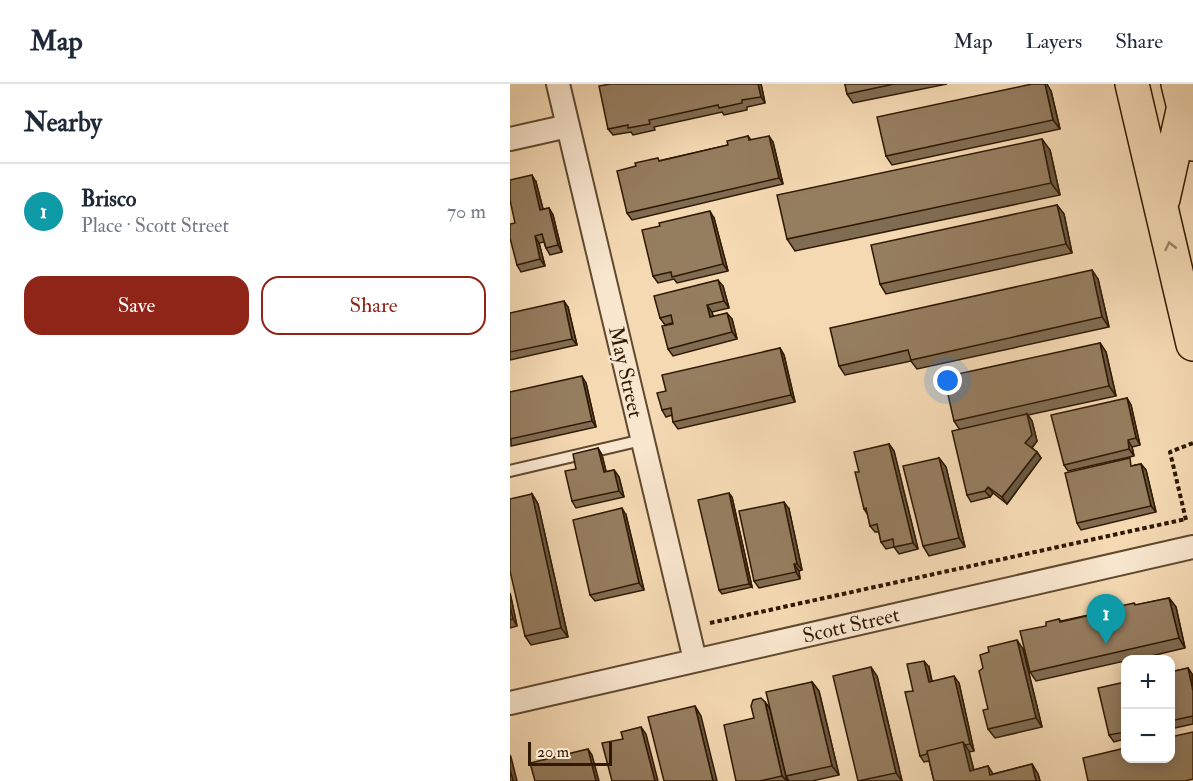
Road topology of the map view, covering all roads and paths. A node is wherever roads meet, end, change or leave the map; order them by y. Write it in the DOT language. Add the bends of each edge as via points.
graph roads {
  1 [pos="558,84"];
  2 [pos="1132,84"];
  3 [pos="1181,95"];
  4 [pos="568,126"];
  5 [pos="510,139"];
  6 [pos="1193,144"];
  7 [pos="1161,206"];
  8 [pos="1193,344"];
  9 [pos="642,440"];
  10 [pos="1193,442"];
  11 [pos="510,471"];
  12 [pos="1186,519"];
  13 [pos="1193,547"];
  14 [pos="723,620"];
  15 [pos="695,660"];
  16 [pos="510,702"];
  1 -- 4 [label="street, May Street"];
  2 -- 7 [label="main road"];
  3 -- 6 [label="main road"];
  3 -- 7 [label="main road"];
  4 -- 5 [label="street"];
  4 -- 9 [label="street, May Street"];
  8 -- 7 [label="main road, one-way"];
  9 -- 11 [label="lane"];
  9 -- 15 [label="street, May Street"];
  10 -- 12 [label="path" via="1170,452"];
  12 -- 13 [label="path"];
  12 -- 14 [label="path"];
  13 -- 15 [label="street, Scott Street"];
  15 -- 16 [label="street, Scott Street"];
}
